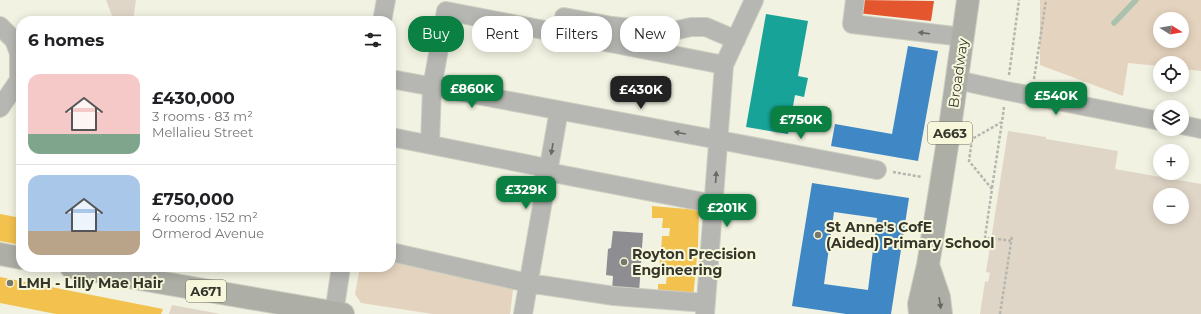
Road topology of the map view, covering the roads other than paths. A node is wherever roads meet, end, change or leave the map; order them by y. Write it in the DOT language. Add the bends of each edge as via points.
graph roads {
  1 [pos="386,0"];
  2 [pos="754,0"];
  3 [pos="855,0"];
  4 [pos="968,0"];
  5 [pos="383,16"];
  6 [pos="0,26"];
  7 [pos="612,26"];
  8 [pos="963,37"];
  9 [pos="736,40"];
  10 [pos="16,45"];
  11 [pos="724,65"];
  12 [pos="396,80"];
  13 [pos="957,80"];
  14 [pos="16,86"];
  15 [pos="432,87"];
  16 [pos="0,108"];
  17 [pos="559,110"];
  18 [pos="1153,120"];
  19 [pos="1189,126"];
  20 [pos="1201,129"];
  21 [pos="396,137"];
  22 [pos="719,140"];
  23 [pos="430,144"];
  24 [pos="876,170"];
  25 [pos="548,172"];
  26 [pos="714,204"];
  27 [pos="396,253"];
  28 [pos="0,254"];
  29 [pos="16,257"];
  30 [pos="928,265"];
  31 [pos="122,272"];
  32 [pos="341,272"];
  33 [pos="528,283"];
  34 [pos="705,308"];
  35 [pos="288,309"];
  36 [pos="338,313"];
  37 [pos="523,314"];
  38 [pos="920,314"];
  39 [pos="942,314"];
  1 -- 5 [label="street"];
  2 -- 9 [label="street"];
  8 -- 3 [label="street, one-way" via="852,24"];
  4 -- 8 [label="main road, Broadway / A663"];
  6 -- 10 [label="street"];
  7 -- 9 [label="street" via="669,32 691,27 706,27"];
  8 -- 13 [label="main road, Broadway / A663"];
  9 -- 11 [label="street"];
  11 -- 15 [label="street" via="446,11"];
  11 -- 22 [label="street"];
  12 -- 15 [label="street"];
  13 -- 18 [label="street"];
  13 -- 30 [label="main road, Broadway / A663"];
  14 -- 16 [label="street"];
  15 -- 17 [label="street"];
  15 -- 23 [label="street"];
  22 -- 17 [label="street, one-way"];
  17 -- 25 [label="street, one-way"];
  19 -- 20 [label="street"];
  21 -- 23 [label="street"];
  22 -- 24 [label="street"];
  26 -- 22 [label="street, one-way"];
  23 -- 25 [label="street" via="537,166"];
  25 -- 26 [label="street"];
  25 -- 33 [label="street"];
  26 -- 34 [label="street"];
  27 -- 33 [label="street"];
  28 -- 29 [label="main road"];
  30 -- 38 [label="main road, Broadway / A663" via="919,304"];
  30 -- 39 [label="main road, Broadway / A663, one-way"];
  31 -- 35 [label="main road, A671"];
  32 -- 36 [label="street"];
  33 -- 34 [label="street"];
  33 -- 37 [label="street"];
  35 -- 36 [label="main road, A671"];
}
